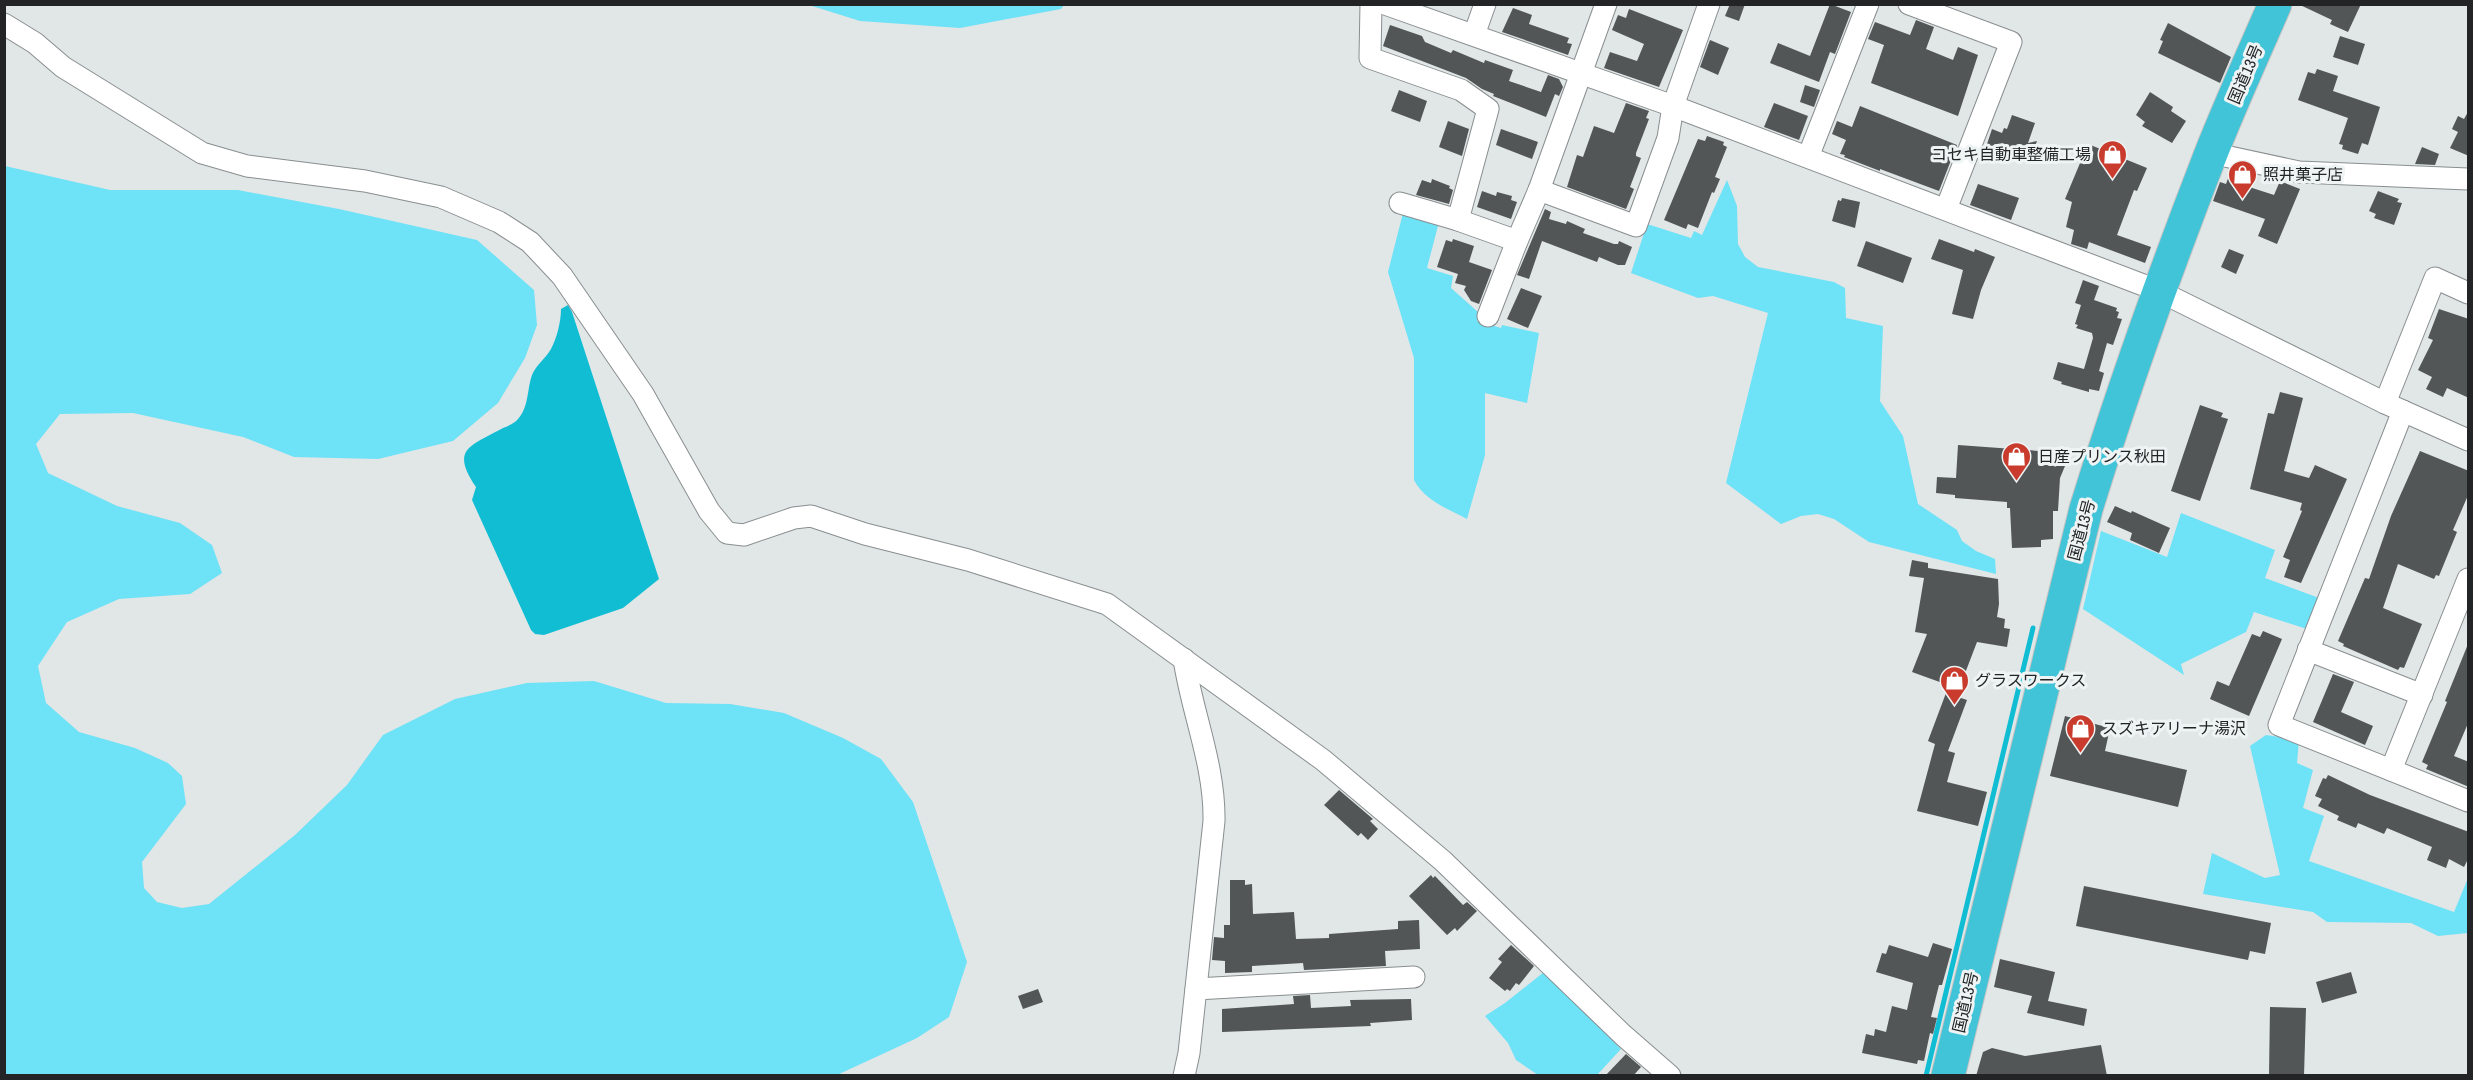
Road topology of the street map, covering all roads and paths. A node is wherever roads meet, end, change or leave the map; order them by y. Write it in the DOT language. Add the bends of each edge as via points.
graph roads {
  1 [pos="1371,4"];
  2 [pos="1385,4"];
  3 [pos="1485,4"];
  4 [pos="1606,4"];
  5 [pos="1709,4"];
  6 [pos="1868,4"];
  7 [pos="1909,4"];
  8 [pos="2275,4"];
  9 [pos="4,24"];
  10 [pos="1474,35"];
  11 [pos="1581,73"];
  12 [pos="1673,106"];
  13 [pos="2211,153"];
  14 [pos="1808,157"];
  15 [pos="2469,179"];
  16 [pos="1539,190"];
  17 [pos="1400,203"];
  18 [pos="1946,208"];
  19 [pos="1458,220"];
  20 [pos="1517,241"];
  21 [pos="2159,291"];
  22 [pos="2469,293"];
  23 [pos="1488,316"];
  24 [pos="2394,407"];
  25 [pos="2469,440"];
  26 [pos="2469,579"];
  27 [pos="2308,650"];
  28 [pos="1184,659"];
  29 [pos="2422,695"];
  30 [pos="2391,770"];
  31 [pos="2469,801"];
  32 [pos="1414,976"];
  33 [pos="1196,989"];
  34 [pos="1184,1076"];
  35 [pos="1670,1076"];
  36 [pos="1948,1076"];
  1 -- 19 [label="street" via="1370,58 1461,90 1488,109"];
  2 -- 10 [label="street"];
  3 -- 10 [label="street"];
  4 -- 11 [label="street"];
  5 -- 12 [label="street"];
  6 -- 14 [label="street"];
  7 -- 18 [label="street" via="2011,42"];
  8 -- 13 [label="highway, 国道13号"];
  9 -- 28 [label="street" via="63,67 201,153 247,166 364,181 441,197 499,222 530,242 562,276 643,394 709,511 727,533 744,535 811,516 1107,604"];
  10 -- 11 [label="street"];
  11 -- 12 [label="street"];
  11 -- 16 [label="street"];
  12 -- 14 [label="street"];
  12 -- 16 [label="street" via="1668,138 1636,226"];
  13 -- 15 [label="street" via="2299,172"];
  13 -- 21 [label="highway, 国道13号"];
  14 -- 18 [label="street"];
  16 -- 20 [label="street"];
  17 -- 19 [label="street"];
  18 -- 21 [label="street"];
  19 -- 20 [label="street"];
  20 -- 23 [label="street"];
  21 -- 24 [label="street"];
  21 -- 36 [label="highway, 国道13号" via="2086,509"];
  22 -- 24 [label="street" via="2435,278"];
  24 -- 25 [label="street"];
  24 -- 27 [label="street"];
  26 -- 29 [label="street"];
  27 -- 29 [label="street"];
  27 -- 30 [label="street" via="2279,725"];
  28 -- 33 [label="street" via="1214,794"];
  28 -- 35 [label="street" via="1323,760 1443,861"];
  29 -- 30 [label="street"];
  30 -- 31 [label="street"];
  32 -- 33 [label="street"];
  33 -- 34 [label="street"];
}
